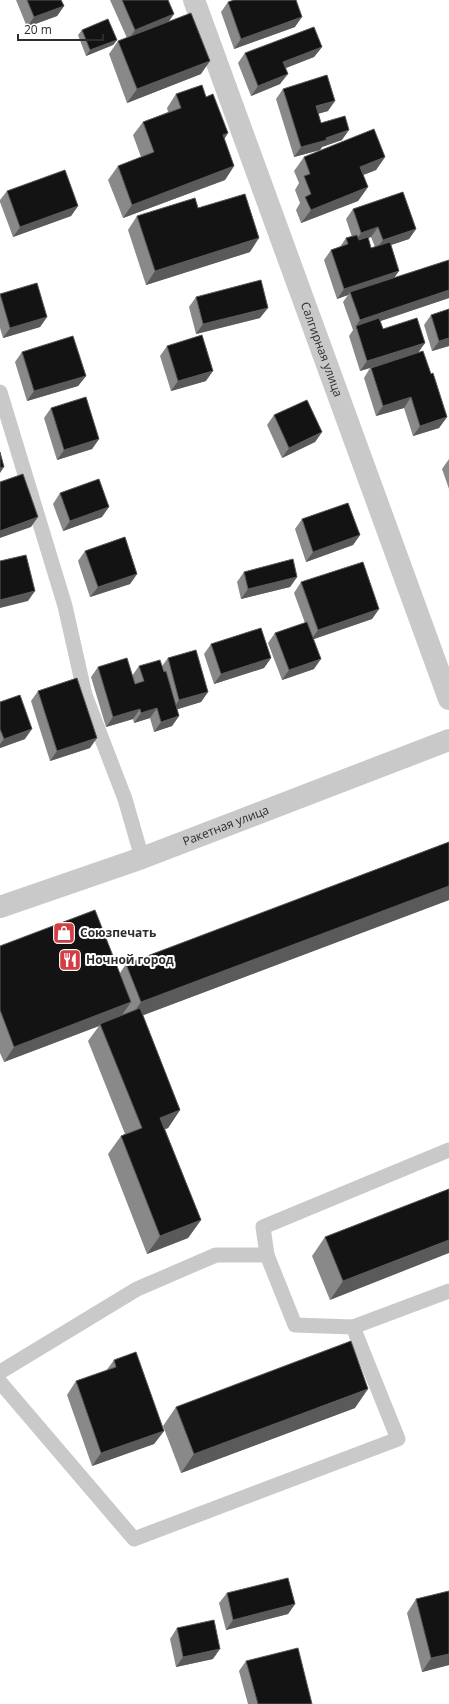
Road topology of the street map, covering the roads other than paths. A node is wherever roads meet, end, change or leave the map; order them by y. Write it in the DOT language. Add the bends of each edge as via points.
graph roads {
  1 [pos="194,0"];
  2 [pos="0,392"];
  3 [pos="449,699"];
  4 [pos="449,740"];
  5 [pos="142,858"];
  6 [pos="0,907"];
  7 [pos="449,1150"];
  8 [pos="267,1255"];
  9 [pos="449,1291"];
  10 [pos="353,1327"];
  11 [pos="0,1372"];
  12 [pos="0,1382"];
  1 -- 3 [label="street, Салгирная улица"];
  2 -- 5 [label="lane" via="65,606 85,695 125,799"];
  4 -- 5 [label="street, Ракетная улица"];
  5 -- 6 [label="street, Ракетная улица"];
  7 -- 8 [label="lane" via="263,1227"];
  8 -- 10 [label="lane" via="295,1325"];
  8 -- 11 [label="lane" via="216,1255 137,1289"];
  9 -- 10 [label="lane"];
  10 -- 12 [label="lane" via="398,1439 134,1539"];
}
